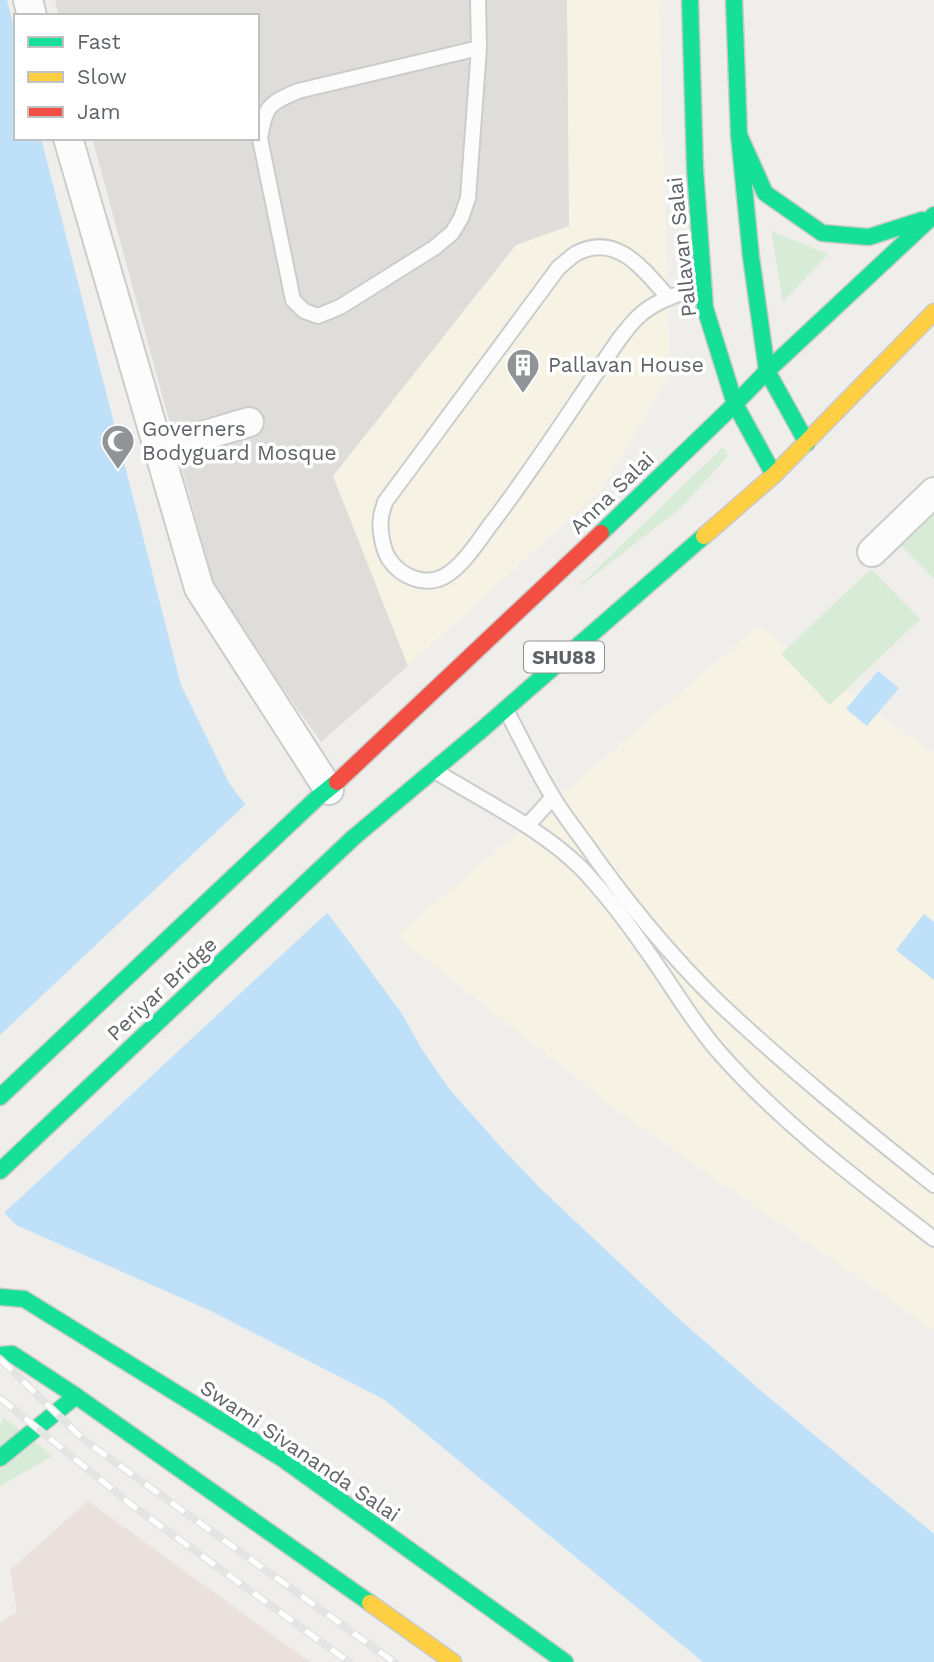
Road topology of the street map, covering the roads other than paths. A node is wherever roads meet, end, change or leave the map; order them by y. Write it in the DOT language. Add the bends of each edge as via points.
graph roads {
  1 [pos="478,0"];
  2 [pos="690,0"];
  3 [pos="734,0"];
  4 [pos="479,48"];
  5 [pos="739,135"];
  6 [pos="69,140"];
  7 [pos="934,216"];
  8 [pos="703,286"];
  9 [pos="669,298"];
  10 [pos="934,312"];
  11 [pos="767,371"];
  12 [pos="735,404"];
  13 [pos="249,422"];
  14 [pos="807,443"];
  15 [pos="158,449"];
  16 [pos="774,475"];
  17 [pos="934,492"];
  18 [pos="872,552"];
  19 [pos="506,708"];
  20 [pos="434,770"];
  21 [pos="323,794"];
  22 [pos="553,797"];
  23 [pos="527,826"];
  24 [pos="693,974"];
  25 [pos="676,993"];
  26 [pos="0,1097"];
  27 [pos="0,1171"];
  28 [pos="934,1185"];
  29 [pos="934,1239"];
  30 [pos="0,1297"];
  31 [pos="0,1355"];
  32 [pos="76,1396"];
  33 [pos="0,1458"];
  34 [pos="453,1662"];
  35 [pos="565,1662"];
  1 -- 4 [label="lane"];
  2 -- 8 [label="main road, Pallavan Salai"];
  3 -- 5 [label="main road"];
  4 -- 4 [label="lane" via="298,91 273,102 260,139 293,300 304,311 318,316 340,307 452,233 468,198"];
  5 -- 7 [label="main road" via="765,193 822,233 869,237"];
  5 -- 11 [label="main road"];
  6 -- 15 [label="street"];
  7 -- 11 [label="main road, Anna Salai / SHU88"];
  8 -- 9 [label="lane"];
  8 -- 12 [label="main road, Pallavan Salai" via="705,308"];
  9 -- 9 [label="lane" via="638,316 620,338 465,558 445,576 433,580 402,574 388,558 382,535 385,502 559,267 589,249 617,250"];
  10 -- 14 [label="main road, SHU88"];
  11 -- 12 [label="main road, Anna Salai / SHU88"];
  11 -- 14 [label="main road"];
  12 -- 16 [label="main road, Pallavan Salai"];
  12 -- 21 [label="main road, Anna Salai / SHU88"];
  13 -- 15 [label="street"];
  14 -- 16 [label="main road, SHU88"];
  15 -- 21 [label="street" via="199,588"];
  16 -- 19 [label="main road, SHU88"];
  17 -- 18 [label="street"];
  19 -- 20 [label="main road, SHU88"];
  19 -- 22 [label="lane"];
  20 -- 23 [label="lane"];
  20 -- 27 [label="main road, Periyar Bridge / SHU88" via="353,838"];
  21 -- 26 [label="main road, Periyar Bridge / SHU88"];
  22 -- 23 [label="lane"];
  22 -- 24 [label="lane" via="608,875"];
  23 -- 25 [label="lane" via="589,877 622,915"];
  24 -- 25 [label="lane"];
  24 -- 28 [label="lane" via="795,1071"];
  25 -- 29 [label="lane" via="718,1051 760,1094 809,1140"];
  30 -- 35 [label="main road, Swami Sivananda Salai" via="24,1299 282,1459"];
  31 -- 32 [label="main road" via="12,1354"];
  32 -- 33 [label="main road"];
  32 -- 34 [label="main road"];
}
